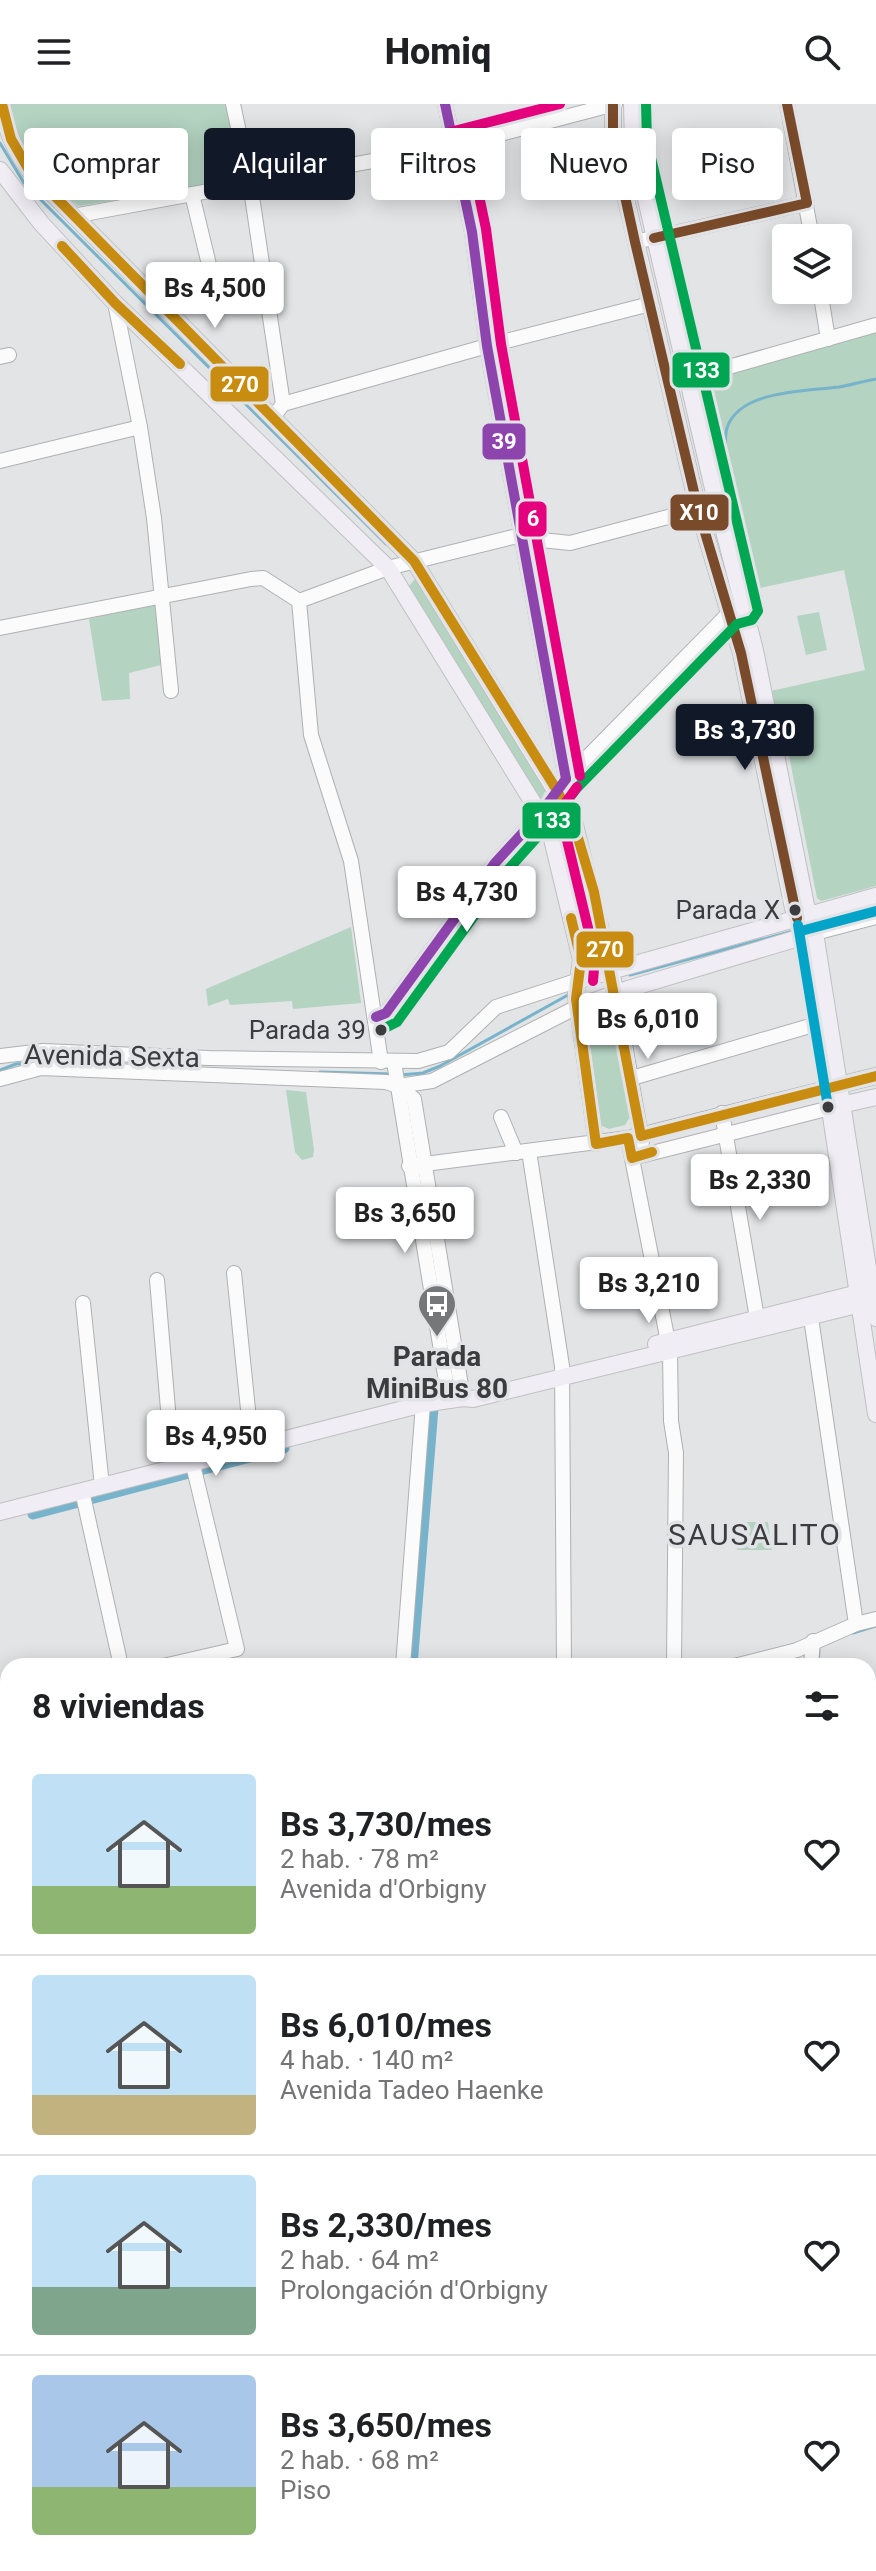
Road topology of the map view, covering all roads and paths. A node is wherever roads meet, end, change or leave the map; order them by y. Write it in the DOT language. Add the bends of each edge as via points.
graph roads {
  1 [pos="2,104"];
  2 [pos="233,104"];
  3 [pos="445,104"];
  4 [pos="614,104"];
  5 [pos="632,104"];
  6 [pos="787,104"];
  7 [pos="238,128"];
  8 [pos="450,128"];
  9 [pos="505,133"];
  10 [pos="0,170"];
  11 [pos="204,192"];
  12 [pos="192,194"];
  13 [pos="252,200"];
  14 [pos="465,200"];
  15 [pos="807,203"];
  16 [pos="73,216"];
  17 [pos="810,224"];
  18 [pos="654,238"];
  19 [pos="635,242"];
  20 [pos="211,273"];
  21 [pos="115,303"];
  22 [pos="650,304"];
  23 [pos="822,304"];
  24 [pos="876,325"];
  25 [pos="828,339"];
  26 [pos="487,346"];
  27 [pos="688,379"];
  28 [pos="669,384"];
  29 [pos="278,410"];
  30 [pos="140,427"];
  31 [pos="0,461"];
  32 [pos="698,509"];
  33 [pos="522,537"];
  34 [pos="414,561"];
  35 [pos="388,568"];
  36 [pos="162,594"];
  37 [pos="299,601"];
  38 [pos="737,610"];
  39 [pos="0,628"];
  40 [pos="171,691"];
  41 [pos="562,786"];
  42 [pos="540,814"];
  43 [pos="876,896"];
  44 [pos="876,917"];
  45 [pos="807,926"];
  46 [pos="613,981"];
  47 [pos="577,995"];
  48 [pos="376,1017"];
  49 [pos="824,1022"];
  50 [pos="0,1056"];
  51 [pos="225,1070"];
  52 [pos="393,1072"];
  53 [pos="876,1076"];
  54 [pos="632,1078"];
  55 [pos="0,1079"];
  56 [pos="833,1086"];
  57 [pos="876,1097"];
  58 [pos="836,1106"];
  59 [pos="722,1113"];
  60 [pos="501,1117"];
  61 [pos="726,1132"];
  62 [pos="634,1137"];
  63 [pos="596,1144"];
  64 [pos="522,1152"];
  65 [pos="638,1156"];
  66 [pos="416,1165"];
  67 [pos="234,1273"];
  68 [pos="157,1280"];
  69 [pos="869,1296"];
  70 [pos="83,1303"];
  71 [pos="757,1318"];
  72 [pos="811,1318"];
  73 [pos="876,1318"];
  74 [pos="669,1346"];
  75 [pos="561,1372"];
  76 [pos="456,1399"];
  77 [pos="423,1404"];
  78 [pos="876,1414"];
  79 [pos="252,1448"];
  80 [pos="182,1466"];
  81 [pos="102,1486"];
  82 [pos="82,1491"];
  83 [pos="0,1512"];
  84 [pos="876,1619"];
  85 [pos="856,1624"];
  86 [pos="813,1641"];
  87 [pos="119,1658"];
  88 [pos="228,1658"];
  89 [pos="404,1658"];
  90 [pos="564,1658"];
  91 [pos="674,1658"];
  92 [pos="766,1658"];
  93 [pos="812,1658"];
  1 -- 16 [label="main road" via="13,148"];
  2 -- 7 [label="street"];
  3 -- 8 [label="street"];
  4 -- 9 [label="street"];
  4 -- 19 [label="main road" via="617,160"];
  5 -- 18 [label="main road" via="633,143"];
  6 -- 15 [label="street"];
  10 -- 21 [label="main road"];
  11 -- 12 [label="street"];
  12 -- 16 [label="street"];
  12 -- 20 [label="street"];
  13 -- 29 [label="street"];
  14 -- 26 [label="street"];
  15 -- 17 [label="street"];
  15 -- 18 [label="street"];
  16 -- 29 [label="main road"];
  18 -- 19 [label="street"];
  18 -- 27 [label="main road"];
  19 -- 22 [label="main road"];
  21 -- 30 [label="street"];
  21 -- 35 [label="main road"];
  22 -- 26 [label="street"];
  22 -- 28 [label="main road"];
  23 -- 25 [label="street"];
  24 -- 25 [label="street"];
  25 -- 27 [label="street"];
  26 -- 29 [label="street"];
  26 -- 33 [label="street"];
  27 -- 28 [label="street"];
  27 -- 38 [label="main road"];
  28 -- 32 [label="main road"];
  29 -- 34 [label="main road"];
  30 -- 31 [label="street"];
  30 -- 36 [label="street"];
  32 -- 33 [label="street" via="570,543"];
  32 -- 38 [label="main road"];
  33 -- 34 [label="street"];
  33 -- 41 [label="street"];
  34 -- 35 [label="street"];
  34 -- 41 [label="main road"];
  35 -- 37 [label="street"];
  35 -- 42 [label="main road"];
  36 -- 37 [label="street" via="263,578"];
  36 -- 39 [label="street"];
  36 -- 40 [label="street"];
  37 -- 48 [label="street" via="311,735 351,861"];
  38 -- 41 [label="street"];
  38 -- 45 [label="main road" via="741,653"];
  41 -- 42 [label="street"];
  41 -- 46 [label="main road"];
  42 -- 47 [label="main road" via="552,839 581,960"];
  42 -- 48 [label="street" via="495,863 386,1013"];
  43 -- 45 [label="main road, Avenida Sexta"];
  44 -- 45 [label="street, Avenida Sexta"];
  45 -- 46 [label="main road, Avenida Sexta"];
  45 -- 46 [label="main road, Avenida Sexta"];
  45 -- 49 [label="main road"];
  46 -- 47 [label="main road, Avenida Sexta"];
  46 -- 47 [label="main road, Avenida Sexta"];
  46 -- 54 [label="street"];
  47 -- 52 [label="street, Avenida Sexta" via="496,1007 449,1052"];
  47 -- 52 [label="street, Avenida Sexta" via="432,1081"];
  47 -- 63 [label="street"];
  48 -- 52 [label="street"];
  49 -- 54 [label="street"];
  49 -- 56 [label="main road"];
  50 -- 51 [label="street, Avenida Sexta" via="43,1051"];
  51 -- 52 [label="street, Avenida Sexta"];
  51 -- 52 [label="street, Avenida Sexta" via="386,1082"];
  51 -- 55 [label="street, Avenida Sexta" via="41,1068"];
  52 -- 66 [label="street"];
  53 -- 56 [label="main road"];
  54 -- 62 [label="street"];
  56 -- 58 [label="main road"];
  56 -- 59 [label="street"];
  57 -- 58 [label="main road"];
  58 -- 61 [label="street"];
  58 -- 69 [label="main road"];
  59 -- 61 [label="street"];
  59 -- 62 [label="street"];
  60 -- 64 [label="street"];
  61 -- 65 [label="street"];
  61 -- 71 [label="street"];
  62 -- 63 [label="street"];
  62 -- 65 [label="street"];
  63 -- 64 [label="street"];
  64 -- 66 [label="street"];
  64 -- 75 [label="street"];
  65 -- 74 [label="street"];
  66 -- 76 [label="street"];
  67 -- 79 [label="street"];
  68 -- 80 [label="street"];
  69 -- 71 [label="main road"];
  69 -- 72 [label="main road"];
  69 -- 73 [label="main road"];
  69 -- 78 [label="main road"];
  70 -- 81 [label="street"];
  71 -- 74 [label="main road"];
  72 -- 74 [label="main road"];
  72 -- 85 [label="street"];
  74 -- 75 [label="main road"];
  74 -- 91 [label="street" via="676,1453"];
  75 -- 76 [label="main road" via="470,1391"];
  75 -- 90 [label="street"];
  76 -- 77 [label="main road"];
  77 -- 79 [label="main road"];
  77 -- 89 [label="street"];
  79 -- 80 [label="main road"];
  80 -- 81 [label="main road"];
  80 -- 88 [label="street" via="194,1469 237,1649"];
  81 -- 82 [label="main road"];
  82 -- 83 [label="main road"];
  82 -- 87 [label="street"];
  84 -- 85 [label="street"];
  85 -- 86 [label="street"];
  86 -- 92 [label="street"];
  86 -- 93 [label="street"];
}
